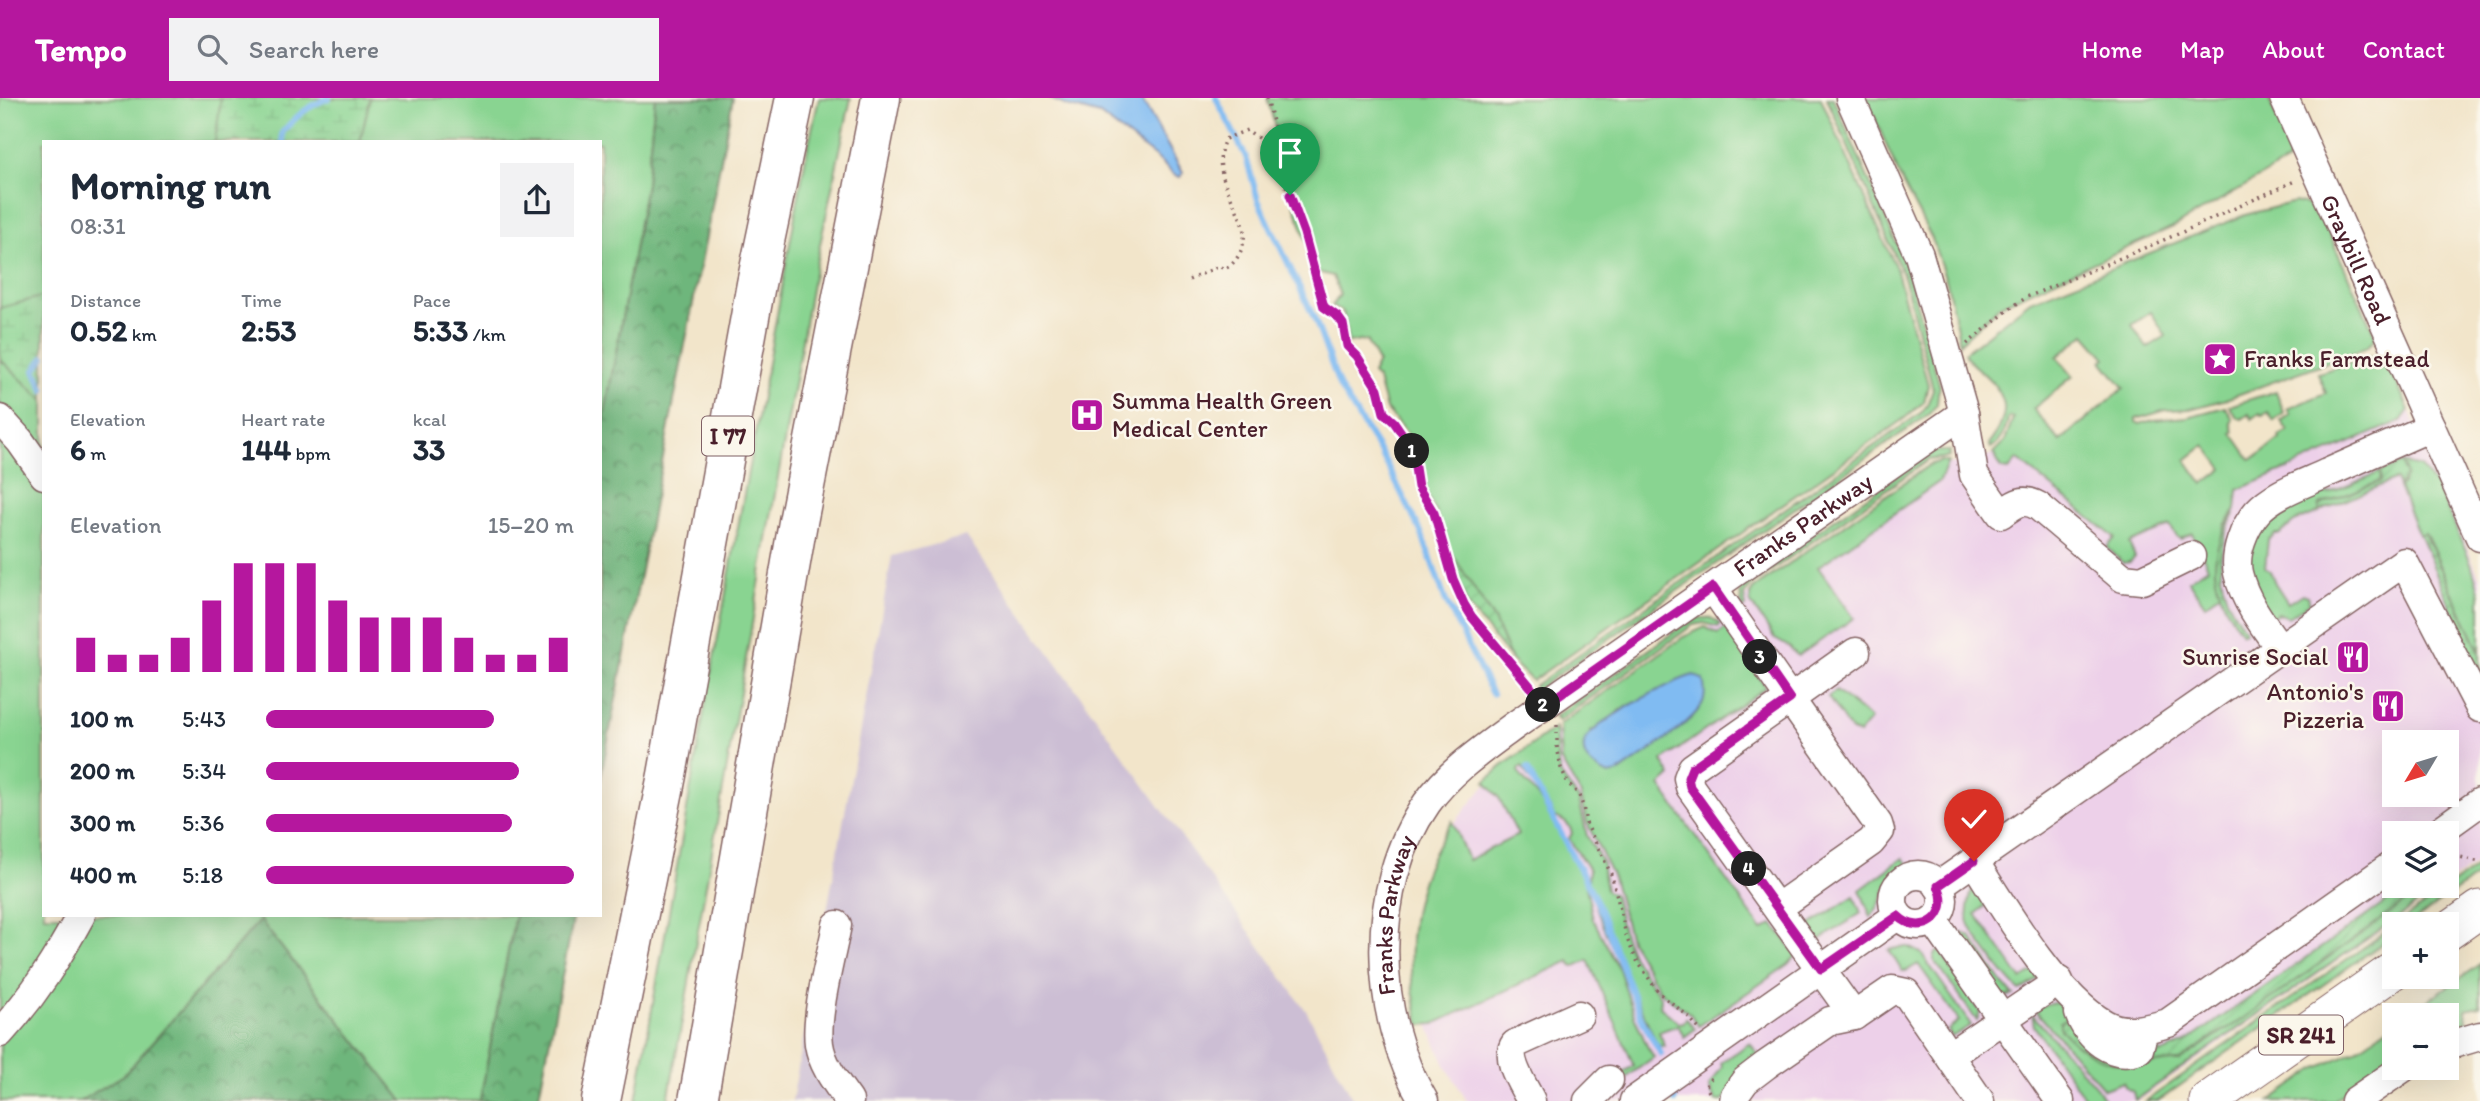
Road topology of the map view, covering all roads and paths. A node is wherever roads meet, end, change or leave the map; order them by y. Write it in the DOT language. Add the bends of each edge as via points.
graph roads {
  1 [pos="795,98"];
  2 [pos="881,98"];
  3 [pos="1267,98"];
  4 [pos="1850,98"];
  5 [pos="2284,98"];
  6 [pos="1276,160"];
  7 [pos="2317,171"];
  8 [pos="1189,280"];
  9 [pos="1949,358"];
  10 [pos="1964,413"];
  11 [pos="0,419"];
  12 [pos="2431,427"];
  13 [pos="42,472"];
  14 [pos="798,522"];
  15 [pos="2479,532"];
  16 [pos="2191,556"];
  17 [pos="1713,587"];
  18 [pos="2280,648"];
  19 [pos="1856,652"];
  20 [pos="1790,699"];
  21 [pos="1543,706"];
  22 [pos="2480,708"];
  23 [pos="2480,802"];
  24 [pos="2454,821"];
  25 [pos="2459,857"];
  26 [pos="1974,861"];
  27 [pos="2480,862"];
  28 [pos="2382,871"];
  29 [pos="1938,886"];
  30 [pos="1777,908"];
  31 [pos="2480,909"];
  32 [pos="1898,916"];
  33 [pos="80,917"];
  34 [pos="1933,920"];
  35 [pos="2459,924"];
  36 [pos="837,925"];
  37 [pos="1821,969"];
  38 [pos="2382,978"];
  39 [pos="2067,991"];
  40 [pos="1579,1015"];
  41 [pos="1854,1016"];
  42 [pos="2002,1019"];
  43 [pos="1700,1032"];
  44 [pos="0,1033"];
  45 [pos="2480,1037"];
  46 [pos="2459,1042"];
  47 [pos="1950,1055"];
  48 [pos="1714,1073"];
  49 [pos="1609,1080"];
  50 [pos="2385,1080"];
  51 [pos="1974,1099"];
  52 [pos="601,1101"];
  53 [pos="698,1101"];
  54 [pos="725,1101"];
  55 [pos="849,1101"];
  56 [pos="1424,1101"];
  57 [pos="1531,1101"];
  58 [pos="1588,1101"];
  59 [pos="1634,1101"];
  60 [pos="1713,1101"];
  61 [pos="1734,1101"];
  62 [pos="2060,1101"];
  63 [pos="2208,1101"];
  64 [pos="2354,1101"];
  1 -- 52 [label="highway, I 77"];
  2 -- 14 [label="highway"];
  3 -- 6 [label="path" via="1277,137"];
  4 -- 9 [label="street" via="1919,255"];
  5 -- 7 [label="street, Graybill Road"];
  6 -- 8 [label="path" via="1266,144 1247,130 1224,139 1220,167 1244,229 1242,249 1229,268 1219,266"];
  6 -- 21 [label="path" via="1304,233 1324,307 1343,324 1347,346 1378,389 1384,413 1412,448 1418,487 1434,513 1464,604"];
  7 -- 9 [label="path" via="2027,297"];
  7 -- 12 [label="street, Graybill Road"];
  9 -- 10 [label="street"];
  10 -- 16 [label="street" via="1974,475 2001,514 2019,501 2029,501 2123,578 2133,581"];
  10 -- 17 [label="street, Franks Parkway"];
  11 -- 13 [label="street"];
  12 -- 15 [label="street, Graybill Road"];
  12 -- 18 [label="street" via="2273,499 2246,529 2237,570 2244,592"];
  14 -- 53 [label="highway"];
  14 -- 54 [label="highway"];
  17 -- 20 [label="street"];
  17 -- 21 [label="street, Franks Parkway"];
  18 -- 22 [label="street" via="2404,562"];
  18 -- 26 [label="street"];
  19 -- 20 [label="street"];
  20 -- 30 [label="street" via="1692,768 1688,778"];
  20 -- 30 [label="street" via="1880,831"];
  21 -- 43 [label="path" via="1556,724 1561,768 1579,795 1589,832 1612,876 1636,959 1658,992"];
  21 -- 56 [label="street, Franks Parkway" via="1477,753 1441,786 1415,825 1390,884 1384,951 1387,983 1399,1050"];
  23 -- 24 [label="street"];
  25 -- 27 [label="path"];
  26 -- 29 [label="street"];
  26 -- 39 [label="street" via="2046,968"];
  28 -- 39 [label="street" via="2168,1023 2144,1030 2106,1025"];
  29 -- 32 [label="street" via="1919,875 1904,880 1892,900"];
  29 -- 34 [label="street" via="1942,904"];
  30 -- 37 [label="street"];
  31 -- 35 [label="main road"];
  32 -- 34 [label="street" via="1911,925"];
  32 -- 37 [label="street"];
  33 -- 44 [label="street" via="27,1004"];
  34 -- 42 [label="street"];
  36 -- 55 [label="street" via="819,1044"];
  37 -- 41 [label="street"];
  37 -- 59 [label="street"];
  38 -- 63 [label="main road, SR 241"];
  39 -- 42 [label="street"];
  40 -- 57 [label="street" via="1511,1049 1511,1059"];
  41 -- 47 [label="street" via="1892,990 1900,990"];
  41 -- 61 [label="street" via="1830,1021 1766,1065 1745,1082"];
  42 -- 47 [label="street"];
  42 -- 62 [label="street"];
  45 -- 46 [label="street"];
  47 -- 51 [label="street"];
  48 -- 60 [label="path" via="1706,1086"];
  49 -- 58 [label="street"];
  50 -- 64 [label="street"];
}
